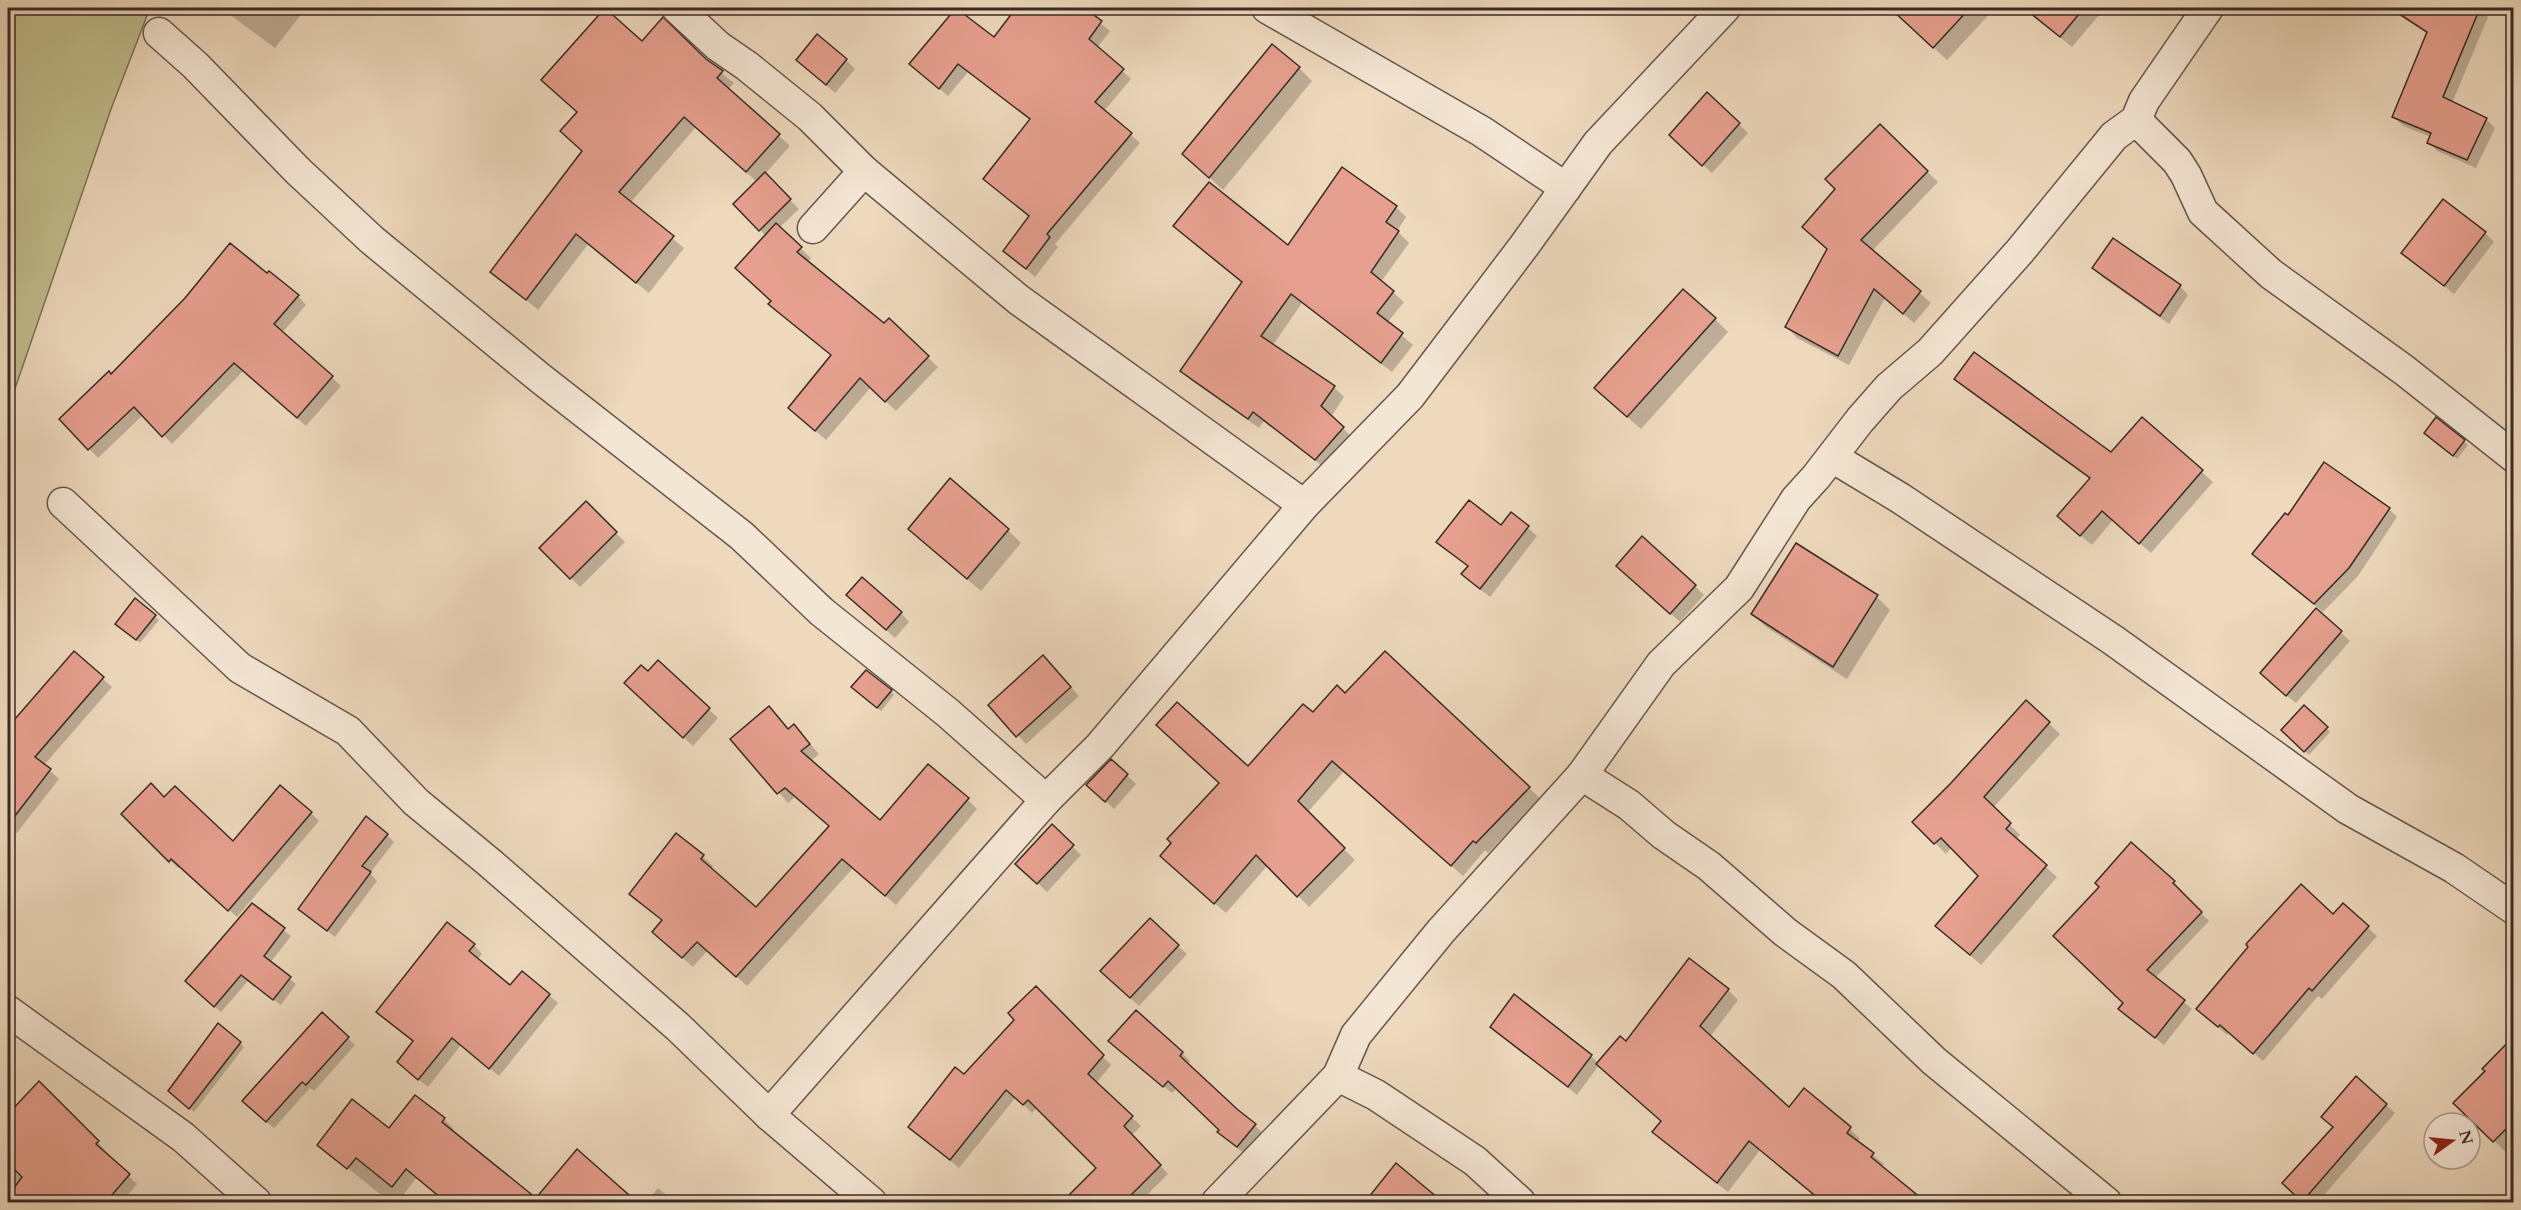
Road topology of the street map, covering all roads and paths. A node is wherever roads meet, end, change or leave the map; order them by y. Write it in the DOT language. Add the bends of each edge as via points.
graph roads {
  1 [pos="677,8"];
  2 [pos="1267,8"];
  3 [pos="1725,8"];
  4 [pos="2208,8"];
  5 [pos="159,33"];
  6 [pos="2136,120"];
  7 [pos="864,171"];
  8 [pos="1566,188"];
  9 [pos="813,228"];
  10 [pos="1832,457"];
  11 [pos="2514,457"];
  12 [pos="63,503"];
  13 [pos="1304,505"];
  14 [pos="1582,775"];
  15 [pos="1046,800"];
  16 [pos="2514,909"];
  17 [pos="8,1011"];
  18 [pos="1338,1076"];
  19 [pos="769,1115"];
  20 [pos="256,1203"];
  21 [pos="871,1203"];
  22 [pos="1217,1203"];
  23 [pos="1520,1203"];
  24 [pos="2106,1203"];
  1 -- 7 [label="street" via="718,46 810,117"];
  2 -- 8 [label="street" via="1481,131"];
  3 -- 8 [label="street" via="1598,143"];
  4 -- 6 [label="street" via="2144,100"];
  5 -- 15 [label="street" via="372,240 742,536 822,612 948,713"];
  6 -- 10 [label="street" via="2114,136 2012,260 1930,352 1889,387"];
  6 -- 11 [label="street" via="2177,161 2203,212 2271,274 2404,370"];
  7 -- 9 [label="street"];
  7 -- 13 [label="street" via="1019,300"];
  8 -- 13 [label="street" via="1410,396"];
  10 -- 14 [label="street" via="1796,499 1739,588 1661,664"];
  10 -- 16 [label="street" via="1910,504 2113,640 2348,809 2454,868"];
  12 -- 19 [label="street" via="240,668 348,731 416,802 678,1027"];
  13 -- 15 [label="street" via="1100,746"];
  14 -- 18 [label="street" via="1363,1026"];
  14 -- 24 [label="street" via="1709,866 1785,932 1844,975 1934,1061"];
  15 -- 19 [label="street"];
  17 -- 20 [label="street" via="183,1137"];
  18 -- 22 [label="street"];
  18 -- 23 [label="street" via="1376,1095 1475,1161"];
  19 -- 21 [label="street"];
}
